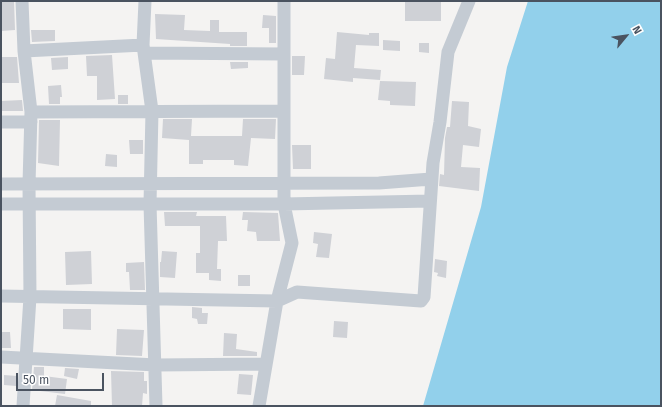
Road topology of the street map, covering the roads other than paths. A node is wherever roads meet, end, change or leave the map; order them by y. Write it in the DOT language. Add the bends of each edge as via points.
graph roads {
  1 [pos="22,1"];
  2 [pos="145,1"];
  3 [pos="284,1"];
  4 [pos="469,1"];
  5 [pos="144,49"];
  6 [pos="24,51"];
  7 [pos="284,54"];
  8 [pos="283,110"];
  9 [pos="152,112"];
  10 [pos="31,117"];
  11 [pos="1,122"];
  12 [pos="431,179"];
  13 [pos="284,183"];
  14 [pos="379,183"];
  15 [pos="1,184"];
  16 [pos="29,184"];
  17 [pos="150,184"];
  18 [pos="430,201"];
  19 [pos="380,202"];
  20 [pos="1,204"];
  21 [pos="150,204"];
  22 [pos="284,204"];
  23 [pos="30,206"];
  24 [pos="1,296"];
  25 [pos="30,297"];
  26 [pos="154,298"];
  27 [pos="277,301"];
  28 [pos="1,357"];
  29 [pos="27,359"];
  30 [pos="266,364"];
  31 [pos="156,365"];
  32 [pos="23,406"];
  33 [pos="156,406"];
  34 [pos="259,406"];
  1 -- 6 [label="street"];
  2 -- 5 [label="street"];
  3 -- 7 [label="street"];
  4 -- 12 [label="street" via="448,52"];
  5 -- 6 [label="street"];
  5 -- 7 [label="street"];
  5 -- 9 [label="street"];
  6 -- 10 [label="street"];
  7 -- 8 [label="street"];
  8 -- 9 [label="street"];
  8 -- 13 [label="street"];
  9 -- 10 [label="street"];
  9 -- 17 [label="street"];
  10 -- 11 [label="street"];
  10 -- 16 [label="street"];
  12 -- 14 [label="street"];
  12 -- 18 [label="street"];
  13 -- 14 [label="street"];
  13 -- 17 [label="street"];
  13 -- 22 [label="street"];
  14 -- 19 [label="street"];
  15 -- 16 [label="street"];
  16 -- 17 [label="street"];
  16 -- 23 [label="street"];
  17 -- 21 [label="street"];
  18 -- 19 [label="street"];
  18 -- 27 [label="street" via="424,297 421,301 297,292"];
  19 -- 22 [label="street"];
  20 -- 23 [label="street"];
  21 -- 22 [label="street"];
  21 -- 23 [label="street"];
  21 -- 26 [label="street"];
  22 -- 27 [label="street" via="292,243"];
  23 -- 25 [label="street"];
  24 -- 25 [label="street"];
  25 -- 26 [label="street"];
  25 -- 29 [label="street"];
  26 -- 27 [label="street"];
  26 -- 31 [label="street"];
  27 -- 30 [label="street"];
  28 -- 29 [label="street"];
  29 -- 31 [label="street"];
  29 -- 32 [label="street"];
  30 -- 31 [label="street"];
  30 -- 34 [label="street"];
  31 -- 33 [label="street"];
}
